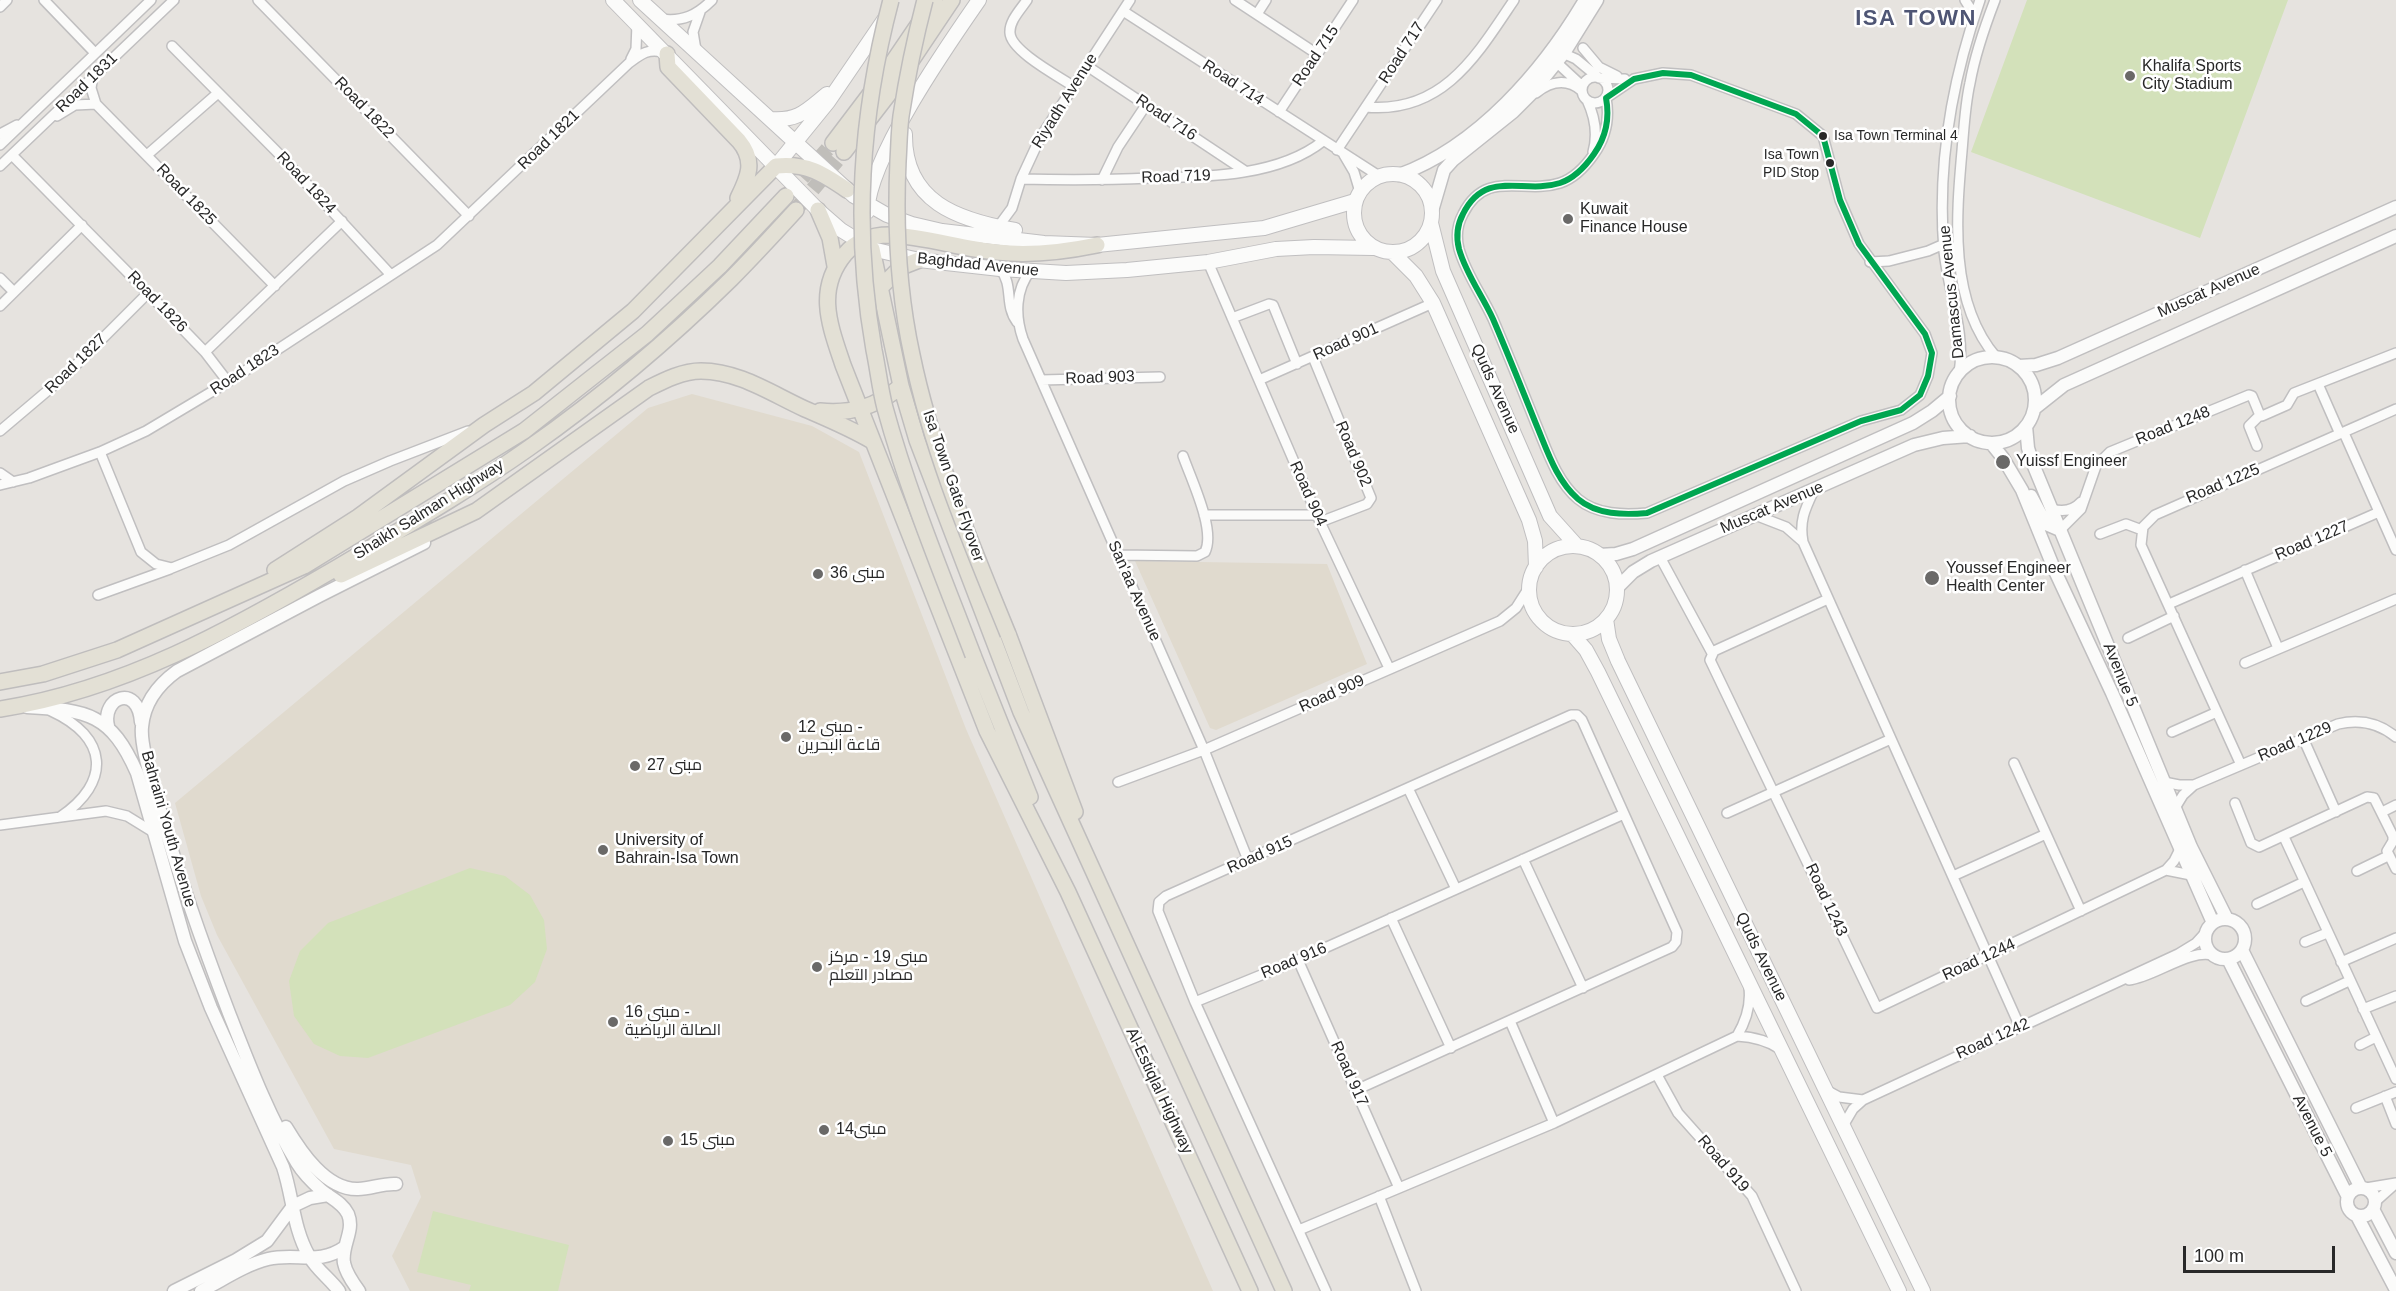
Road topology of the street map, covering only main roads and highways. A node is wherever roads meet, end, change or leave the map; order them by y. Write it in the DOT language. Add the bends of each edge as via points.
graph roads {
  1 [pos="613,0"];
  2 [pos="640,0"];
  3 [pos="891,0"];
  4 [pos="897,0"];
  5 [pos="925,0"];
  6 [pos="935,0"];
  7 [pos="952,0"];
  8 [pos="979,0"];
  9 [pos="666,53"];
  10 [pos="847,76"];
  11 [pos="910,107"];
  12 [pos="771,119"];
  13 [pos="796,142"];
  14 [pos="783,161"];
  15 [pos="790,190"];
  16 [pos="847,190"];
  17 [pos="1357,196"];
  18 [pos="867,205"];
  19 [pos="796,210"];
  20 [pos="818,210"];
  21 [pos="730,214"];
  22 [pos="1432,217"];
  23 [pos="867,243"];
  24 [pos="1097,245"];
  25 [pos="1373,248"];
  26 [pos="1393,253"];
  27 [pos="919,260"];
  28 [pos="835,266"];
  29 [pos="881,287"];
  30 [pos="901,386"];
  31 [pos="859,409"];
  32 [pos="808,410"];
  33 [pos="872,441"];
  34 [pos="1577,546"];
  35 [pos="1536,567"];
  36 [pos="281,600"];
  37 [pos="216,605"];
  38 [pos="1606,620"];
  39 [pos="1572,634"];
  40 [pos="0,682"];
  41 [pos="6,708"];
  42 [pos="1068,892"];
  43 [pos="1127,950"];
  44 [pos="1250,1291"];
  45 [pos="1284,1291"];
  46 [pos="1899,1291"];
  47 [pos="1923,1291"];
  1 -- 9 [label="main road"];
  2 -- 12 [label="main road, Baghdad Avenue"];
  3 -- 42 [label="main road, bridge" via="874,79 861,179 863,267 884,406 973,655"];
  4 -- 10 [label="main road"];
  5 -- 43 [label="main road, Isa Town Gate Flyover, bridge" via="901,118 897,210 902,296 912,355 963,522"];
  6 -- 7 [label="main road" via="839,148 891,91"];
  8 -- 11 [label="main road"];
  9 -- 14 [label="main road"];
  9 -- 21 [label="main road" via="668,68 747,153 749,175"];
  10 -- 12 [label="main road" via="801,115"];
  10 -- 13 [label="main road"];
  11 -- 18 [label="main road" via="879,169"];
  11 -- 24 [label="main road" via="905,127 909,167 921,189 944,209 979,223"];
  12 -- 13 [label="main road, Baghdad Avenue"];
  13 -- 14 [label="main road"];
  13 -- 16 [label="main road, Baghdad Avenue"];
  14 -- 15 [label="main road"];
  14 -- 16 [label="main road" via="814,170"];
  14 -- 21 [label="main road"];
  15 -- 20 [label="main road, Baghdad Avenue"];
  15 -- 37 [label="main road, Shaikh Salman Highway" via="720,266 647,334 524,431 304,566"];
  16 -- 18 [label="main road, Baghdad Avenue"];
  17 -- 22 [label="main road" via="1379,176 1399,175 1418,183 1425,191"];
  17 -- 24 [label="main road, Baghdad Avenue" via="1333,209 1264,228"];
  17 -- 25 [label="main road" via="1353,214 1356,228"];
  18 -- 23 [label="main road"];
  18 -- 24 [label="main road, Baghdad Avenue" via="912,224 942,231"];
  19 -- 36 [label="main road, Shaikh Salman Highway" via="731,279 598,397 528,449"];
  20 -- 23 [label="main road, Baghdad Avenue" via="841,230"];
  20 -- 28 [label="main road" via="830,238"];
  21 -- 37 [label="main road" via="633,311 534,393 358,518"];
  22 -- 26 [label="main road" via="1421,241 1413,248"];
  22 -- 34 [label="main road, Quds Avenue" via="1443,271 1550,516"];
  23 -- 24 [label="main road" via="881,235 900,236 1026,254"];
  23 -- 27 [label="main road, Baghdad Avenue"];
  23 -- 28 [label="main road"];
  23 -- 29 [label="main road"];
  25 -- 26 [label="main road"];
  25 -- 27 [label="main road, Baghdad Avenue" via="1275,249 1208,262 1066,273"];
  26 -- 35 [label="main road, Quds Avenue" via="1416,276 1433,303 1529,520"];
  27 -- 29 [label="main road" via="894,273"];
  28 -- 31 [label="main road" via="826,306"];
  29 -- 30 [label="main road"];
  30 -- 31 [label="main road" via="882,401"];
  30 -- 43 [label="main road" via="936,492 1021,712"];
  31 -- 32 [label="main road"];
  31 -- 33 [label="main road"];
  32 -- 33 [label="main road"];
  32 -- 36 [label="main road" via="749,381 719,373 676,375 649,387 476,510"];
  33 -- 42 [label="main road" via="987,731"];
  34 -- 35 [label="main road" via="1549,553"];
  34 -- 38 [label="main road" via="1599,555 1612,569 1617,588 1615,605"];
  35 -- 39 [label="main road" via="1530,586 1534,609 1549,627"];
  36 -- 41 [label="main road, Shaikh Salman Highway" via="144,669"];
  37 -- 40 [label="main road, Shaikh Salman Highway" via="117,650 43,674"];
  38 -- 39 [label="main road" via="1590,630"];
  38 -- 47 [label="main road, Quds Avenue" via="1608,639 1618,661"];
  39 -- 46 [label="main road, Quds Avenue" via="1598,672"];
  42 -- 44 [label="main road, Al-Estiqlal Highway"];
  43 -- 45 [label="main road, Al-Estiqlal Highway"];
}
